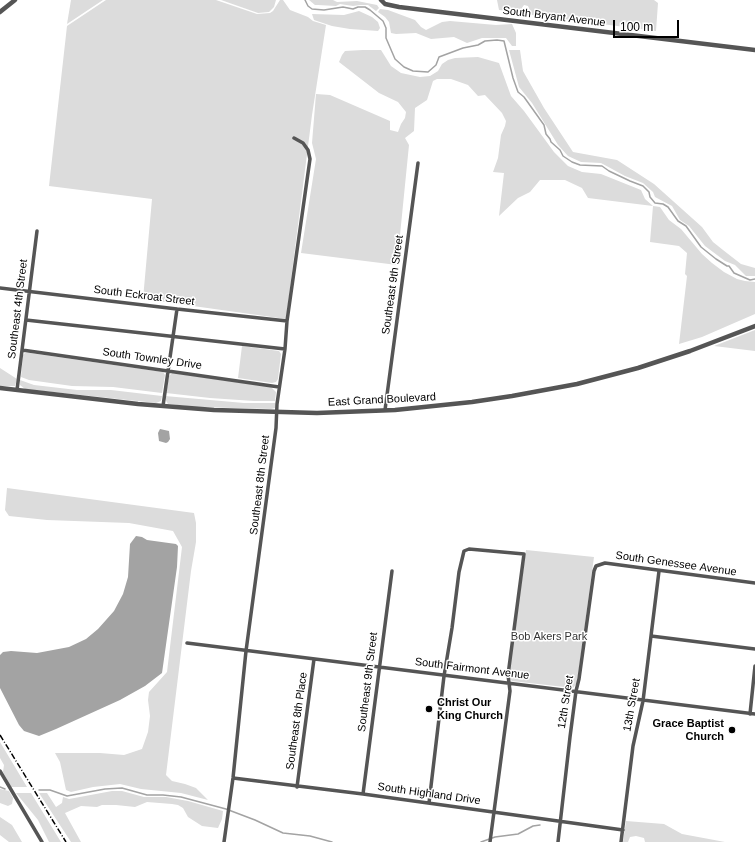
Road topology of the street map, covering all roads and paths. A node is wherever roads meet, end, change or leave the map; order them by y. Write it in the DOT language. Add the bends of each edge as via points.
graph roads {
  1 [pos="15,0"];
  2 [pos="381,0"];
  3 [pos="0,12"];
  4 [pos="755,50"];
  5 [pos="294,138"];
  6 [pos="418,163"];
  7 [pos="37,231"];
  8 [pos="0,288"];
  9 [pos="29,291"];
  10 [pos="177,309"];
  11 [pos="26,320"];
  12 [pos="287,321"];
  13 [pos="755,326"];
  14 [pos="172,337"];
  15 [pos="285,349"];
  16 [pos="22,350"];
  17 [pos="168,371"];
  18 [pos="279,387"];
  19 [pos="0,388"];
  20 [pos="17,390"];
  21 [pos="163,406"];
  22 [pos="385,410"];
  23 [pos="277,413"];
  24 [pos="596,566"];
  25 [pos="392,571"];
  26 [pos="659,571"];
  27 [pos="755,583"];
  28 [pos="651,636"];
  29 [pos="187,643"];
  30 [pos="755,649"];
  31 [pos="246,651"];
  32 [pos="314,659"];
  33 [pos="755,666"];
  34 [pos="379,667"];
  35 [pos="444,676"];
  36 [pos="509,683"];
  37 [pos="576,691"];
  38 [pos="643,700"];
  39 [pos="750,714"];
  40 [pos="755,714"];
  41 [pos="0,772"];
  42 [pos="233,778"];
  43 [pos="297,787"];
  44 [pos="363,794"];
  45 [pos="428,803"];
  46 [pos="494,812"];
  47 [pos="561,822"];
  48 [pos="623,830"];
  49 [pos="42,842"];
  50 [pos="224,842"];
  51 [pos="490,842"];
  52 [pos="558,842"];
  53 [pos="621,842"];
  1 -- 3 [label="street"];
  2 -- 4 [label="street, South Bryant Avenue" via="385,4 399,7"];
  5 -- 12 [label="street, Southeast 8th Street" via="303,143 310,159"];
  6 -- 22 [label="street, Southeast 9th Street"];
  7 -- 9 [label="street, Southeast 4th Street"];
  8 -- 9 [label="street, South Eckroat Street"];
  9 -- 10 [label="street, South Eckroat Street"];
  9 -- 11 [label="street, Southeast 4th Street"];
  10 -- 12 [label="street, South Eckroat Street"];
  10 -- 14 [label="street"];
  11 -- 14 [label="street"];
  11 -- 16 [label="street, Southeast 4th Street"];
  12 -- 15 [label="street, Southeast 8th Street"];
  13 -- 22 [label="street, East Grand Boulevard" via="678,356 563,387 472,402"];
  14 -- 15 [label="street"];
  14 -- 17 [label="street"];
  15 -- 18 [label="street, Southeast 8th Street"];
  16 -- 17 [label="street, South Townley Drive"];
  16 -- 20 [label="street, Southeast 4th Street"];
  17 -- 18 [label="street, South Townley Drive"];
  17 -- 21 [label="street"];
  18 -- 23 [label="street, Southeast 8th Street"];
  19 -- 20 [label="street, East Grand Boulevard"];
  20 -- 21 [label="street, East Grand Boulevard"];
  21 -- 23 [label="street, East Grand Boulevard"];
  22 -- 23 [label="street, East Grand Boulevard"];
  23 -- 31 [label="street, Southeast 8th Street"];
  24 -- 26 [label="street, South Genessee Avenue" via="605,563"];
  24 -- 37 [label="street, 12th Street" via="580,679"];
  25 -- 34 [label="street, Southeast 9th Street"];
  26 -- 27 [label="street, South Genessee Avenue"];
  26 -- 28 [label="street, 13th Street"];
  28 -- 30 [label="street"];
  28 -- 38 [label="street, 13th Street"];
  29 -- 31 [label="street, South Fairmont Avenue"];
  31 -- 32 [label="street, South Fairmont Avenue"];
  31 -- 42 [label="street, Southeast 8th Street"];
  32 -- 34 [label="street, South Fairmont Avenue"];
  32 -- 43 [label="street, Southeast 8th Place"];
  33 -- 39 [label="street"];
  34 -- 35 [label="street, South Fairmont Avenue"];
  34 -- 44 [label="street, Southeast 9th Street"];
  35 -- 36 [label="street, South Fairmont Avenue"];
  35 -- 36 [label="street" via="464,551 524,554"];
  35 -- 45 [label="street"];
  36 -- 37 [label="street, South Fairmont Avenue"];
  36 -- 46 [label="street"];
  37 -- 38 [label="street, South Fairmont Avenue"];
  37 -- 47 [label="street, 12th Street"];
  38 -- 39 [label="street, South Fairmont Avenue"];
  38 -- 48 [label="street, 13th Street" via="633,746"];
  39 -- 40 [label="street, South Fairmont Avenue"];
  41 -- 49 [label="street"];
  42 -- 43 [label="street, South Highland Drive"];
  42 -- 50 [label="street, Southeast 8th Street"];
  43 -- 44 [label="street, South Highland Drive"];
  44 -- 45 [label="street, South Highland Drive"];
  45 -- 46 [label="street, South Highland Drive"];
  46 -- 47 [label="street, South Highland Drive"];
  46 -- 51 [label="street"];
  47 -- 48 [label="street, South Highland Drive"];
  47 -- 52 [label="street, 12th Street"];
  48 -- 53 [label="street, 13th Street"];
}
